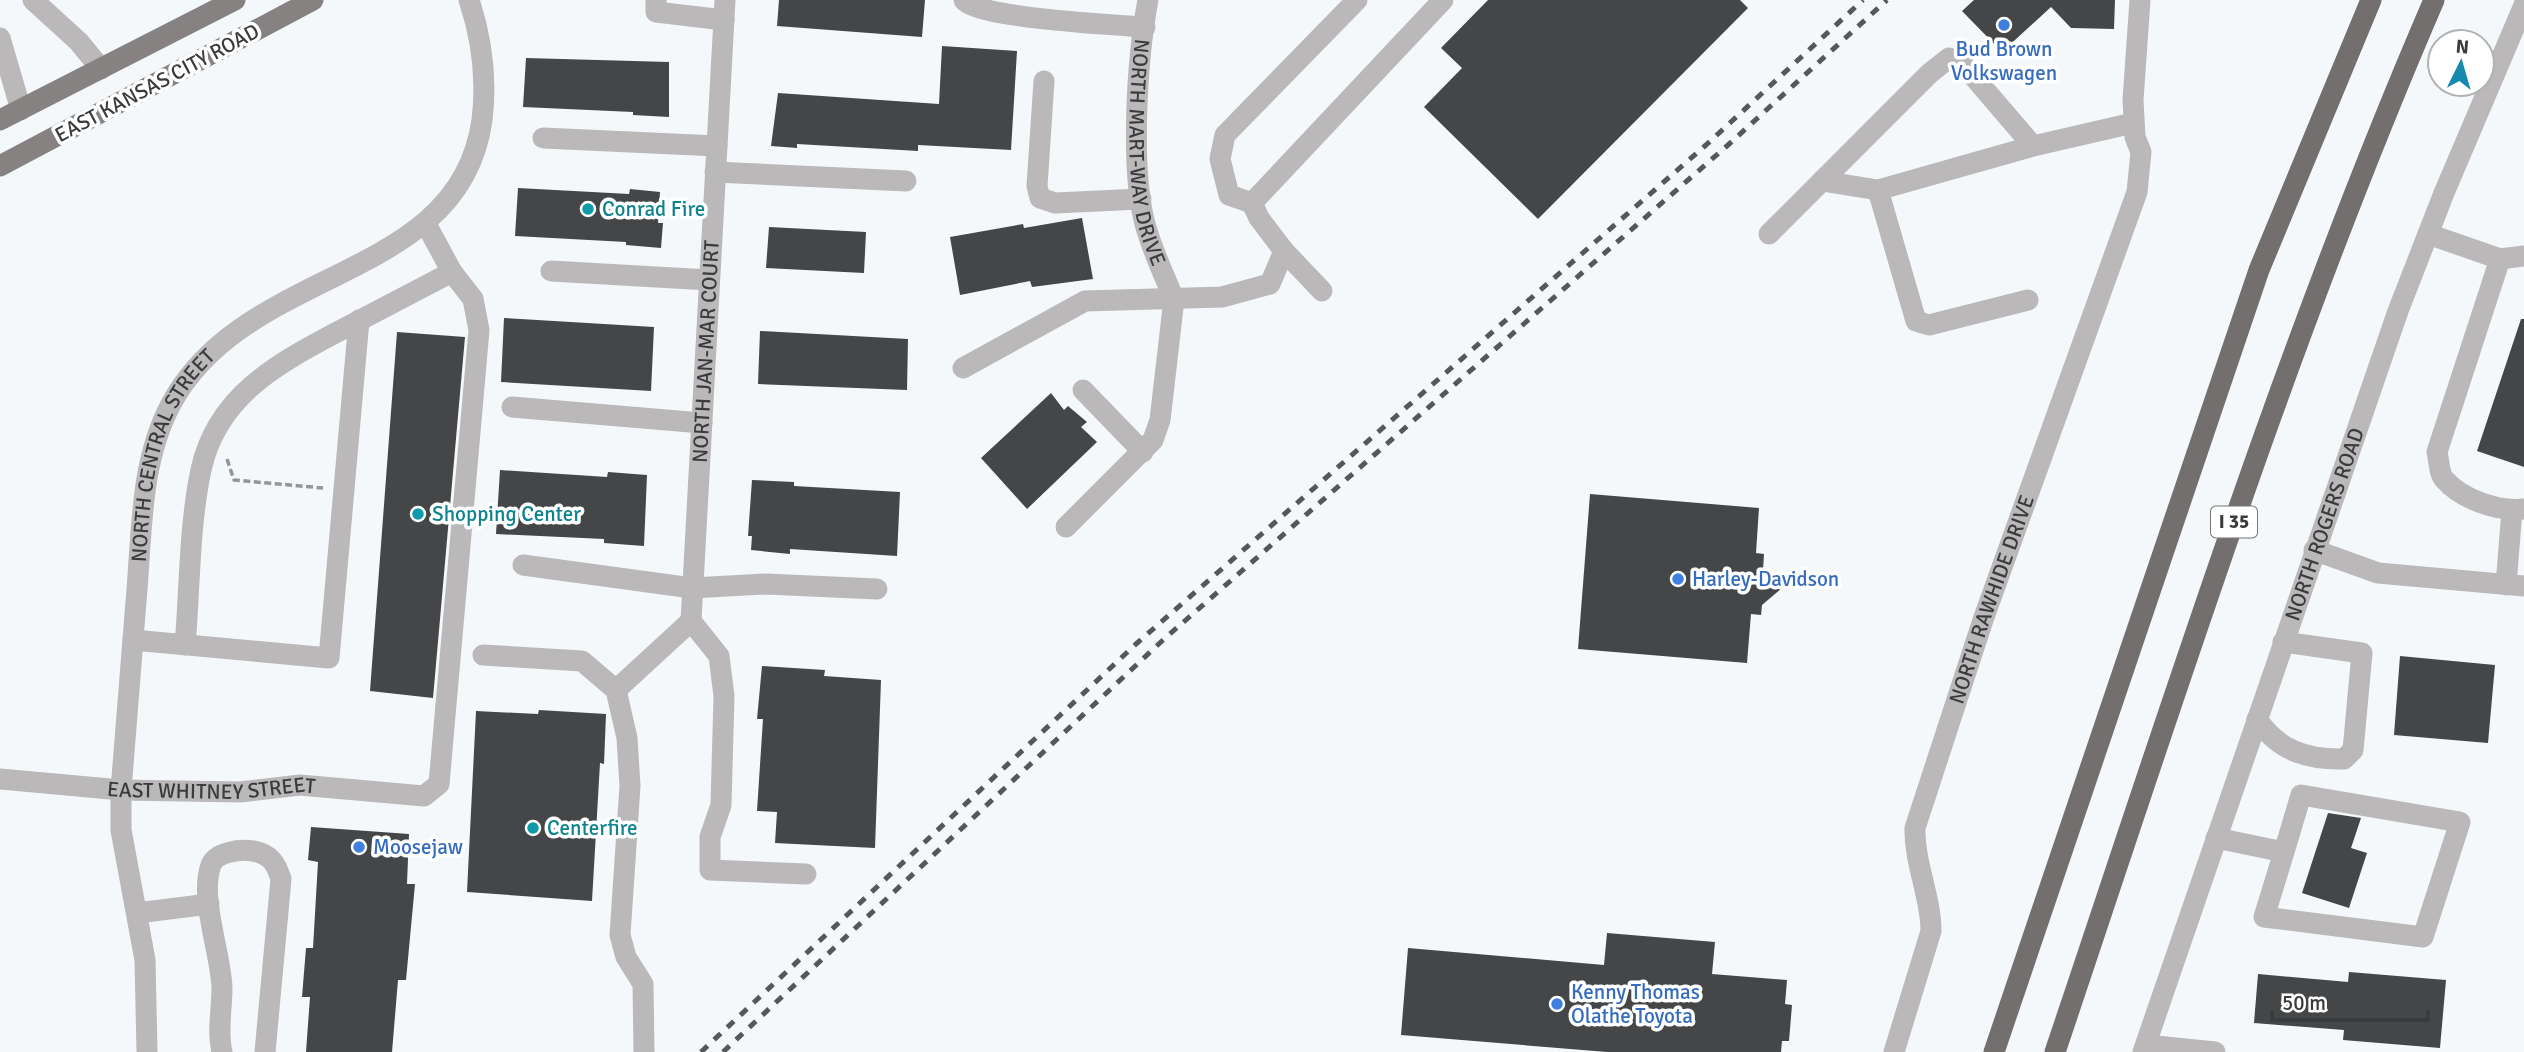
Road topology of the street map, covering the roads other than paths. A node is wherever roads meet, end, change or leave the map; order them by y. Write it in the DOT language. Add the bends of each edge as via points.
graph roads {
  1 [pos="33,0"];
  2 [pos="235,0"];
  3 [pos="313,0"];
  4 [pos="470,0"];
  5 [pos="656,0"];
  6 [pos="964,0"];
  7 [pos="1148,0"];
  8 [pos="1357,0"];
  9 [pos="2140,0"];
  10 [pos="2371,0"];
  11 [pos="2434,0"];
  12 [pos="1432,3"];
  13 [pos="2524,5"];
  14 [pos="1049,9"];
  15 [pos="724,10"];
  16 [pos="1145,27"];
  17 [pos="0,38"];
  18 [pos="101,69"];
  19 [pos="1044,81"];
  20 [pos="21,110"];
  21 [pos="0,121"];
  22 [pos="2133,123"];
  23 [pos="543,138"];
  24 [pos="717,146"];
  25 [pos="2032,146"];
  26 [pos="0,166"];
  27 [pos="715,172"];
  28 [pos="906,181"];
  29 [pos="1822,181"];
  30 [pos="1878,190"];
  31 [pos="1141,199"];
  32 [pos="1252,203"];
  33 [pos="426,224"];
  34 [pos="1769,234"];
  35 [pos="2428,234"];
  36 [pos="1284,251"];
  37 [pos="2524,256"];
  38 [pos="2500,259"];
  39 [pos="551,271"];
  40 [pos="452,272"];
  41 [pos="709,280"];
  42 [pos="1322,291"];
  43 [pos="1174,299"];
  44 [pos="2028,300"];
  45 [pos="359,320"];
  46 [pos="963,368"];
  47 [pos="1083,390"];
  48 [pos="512,407"];
  49 [pos="702,422"];
  50 [pos="1143,452"];
  51 [pos="2518,510"];
  52 [pos="1066,527"];
  53 [pos="2314,550"];
  54 [pos="523,565"];
  55 [pos="2515,586"];
  56 [pos="692,588"];
  57 [pos="877,589"];
  58 [pos="691,621"];
  59 [pos="133,640"];
  60 [pos="2283,642"];
  61 [pos="185,645"];
  62 [pos="483,655"];
  63 [pos="616,690"];
  64 [pos="2257,719"];
  65 [pos="0,779"];
  66 [pos="121,790"];
  67 [pos="2216,838"];
  68 [pos="2284,852"];
  69 [pos="806,874"];
  70 [pos="209,904"];
  71 [pos="136,913"];
  72 [pos="2144,1048"];
  73 [pos="147,1052"];
  74 [pos="222,1052"];
  75 [pos="265,1052"];
  76 [pos="644,1052"];
  77 [pos="1894,1052"];
  78 [pos="1994,1052"];
  79 [pos="2055,1052"];
  80 [pos="2215,1052"];
  1 -- 18 [label="street" via="79,41"];
  2 -- 18 [label="main road, EAST KANSAS CITY ROAD"];
  3 -- 26 [label="main road, EAST KANSAS CITY ROAD"];
  4 -- 33 [label="street, NORTH CENTRAL STREET" via="483,53 480,132 467,174"];
  5 -- 15 [label="street" via="656,12"];
  6 -- 14 [label="street" via="994,13"];
  7 -- 16 [label="street, NORTH MART-WAY DRIVE"];
  8 -- 32 [label="street" via="1225,135 1220,159 1229,195"];
  9 -- 22 [label="street"];
  10 -- 78 [label="highway, I 35" via="2259,270"];
  11 -- 79 [label="highway, I 35" via="2306,314"];
  12 -- 32 [label="street" via="1413,34"];
  13 -- 35 [label="street, NORTH ROGERS ROAD"];
  14 -- 16 [label="street"];
  15 -- 24 [label="street, NORTH JAN-MAR COURT"];
  16 -- 31 [label="street, NORTH MART-WAY DRIVE" via="1137,142"];
  17 -- 20 [label="street"];
  18 -- 20 [label="main road, EAST KANSAS CITY ROAD"];
  19 -- 31 [label="street" via="1040,198 1055,202"];
  20 -- 21 [label="main road, EAST KANSAS CITY ROAD"];
  22 -- 25 [label="street"];
  22 -- 77 [label="street, NORTH RAWHIDE DRIVE" via="2141,152 2137,192 1983,620 1915,828 1914,846 1931,931"];
  23 -- 24 [label="street"];
  24 -- 27 [label="street, NORTH JAN-MAR COURT"];
  25 -- 29 [label="street" via="1961,62 1949,58"];
  25 -- 30 [label="street"];
  27 -- 28 [label="street"];
  27 -- 41 [label="street, NORTH JAN-MAR COURT"];
  29 -- 30 [label="street"];
  29 -- 34 [label="street"];
  30 -- 44 [label="street" via="1916,321 1929,325"];
  31 -- 43 [label="street, NORTH MART-WAY DRIVE" via="1145,223"];
  32 -- 36 [label="street"];
  33 -- 40 [label="street"];
  33 -- 59 [label="street, NORTH CENTRAL STREET" via="404,240 251,319 212,349 181,387 162,423 149,466"];
  35 -- 38 [label="street"];
  35 -- 53 [label="street, NORTH ROGERS ROAD"];
  36 -- 42 [label="street"];
  36 -- 43 [label="street" via="1270,284 1222,297"];
  37 -- 38 [label="street"];
  38 -- 51 [label="street" via="2437,452 2442,477 2464,496"];
  39 -- 41 [label="street"];
  40 -- 45 [label="street"];
  40 -- 66 [label="street, EAST WHITNEY STREET" via="473,299 479,330 439,784 424,796 300,785 240,792"];
  41 -- 49 [label="street, NORTH JAN-MAR COURT"];
  43 -- 46 [label="street" via="1085,301"];
  43 -- 50 [label="street" via="1160,420"];
  45 -- 61 [label="street" via="262,374 245,389 217,429 201,467 197,491"];
  45 -- 61 [label="street" via="329,658"];
  47 -- 50 [label="street"];
  48 -- 49 [label="street"];
  49 -- 56 [label="street, NORTH JAN-MAR COURT"];
  50 -- 52 [label="street"];
  51 -- 55 [label="street"];
  53 -- 55 [label="street" via="2378,573"];
  53 -- 60 [label="street, NORTH ROGERS ROAD"];
  54 -- 56 [label="street"];
  56 -- 57 [label="street" via="766,584"];
  56 -- 58 [label="street, NORTH JAN-MAR COURT"];
  58 -- 63 [label="street"];
  58 -- 69 [label="street" via="719,656 724,696 721,805 710,837 710,870"];
  59 -- 61 [label="street"];
  59 -- 66 [label="street, NORTH CENTRAL STREET"];
  60 -- 64 [label="street, NORTH ROGERS ROAD"];
  60 -- 64 [label="street" via="2362,653 2353,750 2344,759 2319,760 2291,752 2269,736"];
  62 -- 63 [label="street" via="582,661"];
  63 -- 76 [label="street" via="627,738 630,786 621,935 626,957 643,984"];
  64 -- 67 [label="street, NORTH ROGERS ROAD"];
  65 -- 66 [label="street, EAST WHITNEY STREET"];
  66 -- 71 [label="street, NORTH CENTRAL STREET" via="121,830"];
  67 -- 68 [label="street"];
  67 -- 72 [label="street, NORTH ROGERS ROAD"];
  68 -- 68 [label="street" via="2301,795 2460,822 2423,937 2264,917"];
  70 -- 71 [label="street"];
  70 -- 74 [label="street" via="220,964"];
  70 -- 75 [label="street" via="211,863 219,855 251,850 277,864 281,879"];
  71 -- 73 [label="street, NORTH CENTRAL STREET" via="146,972"];
  72 -- 80 [label="street"];
}
